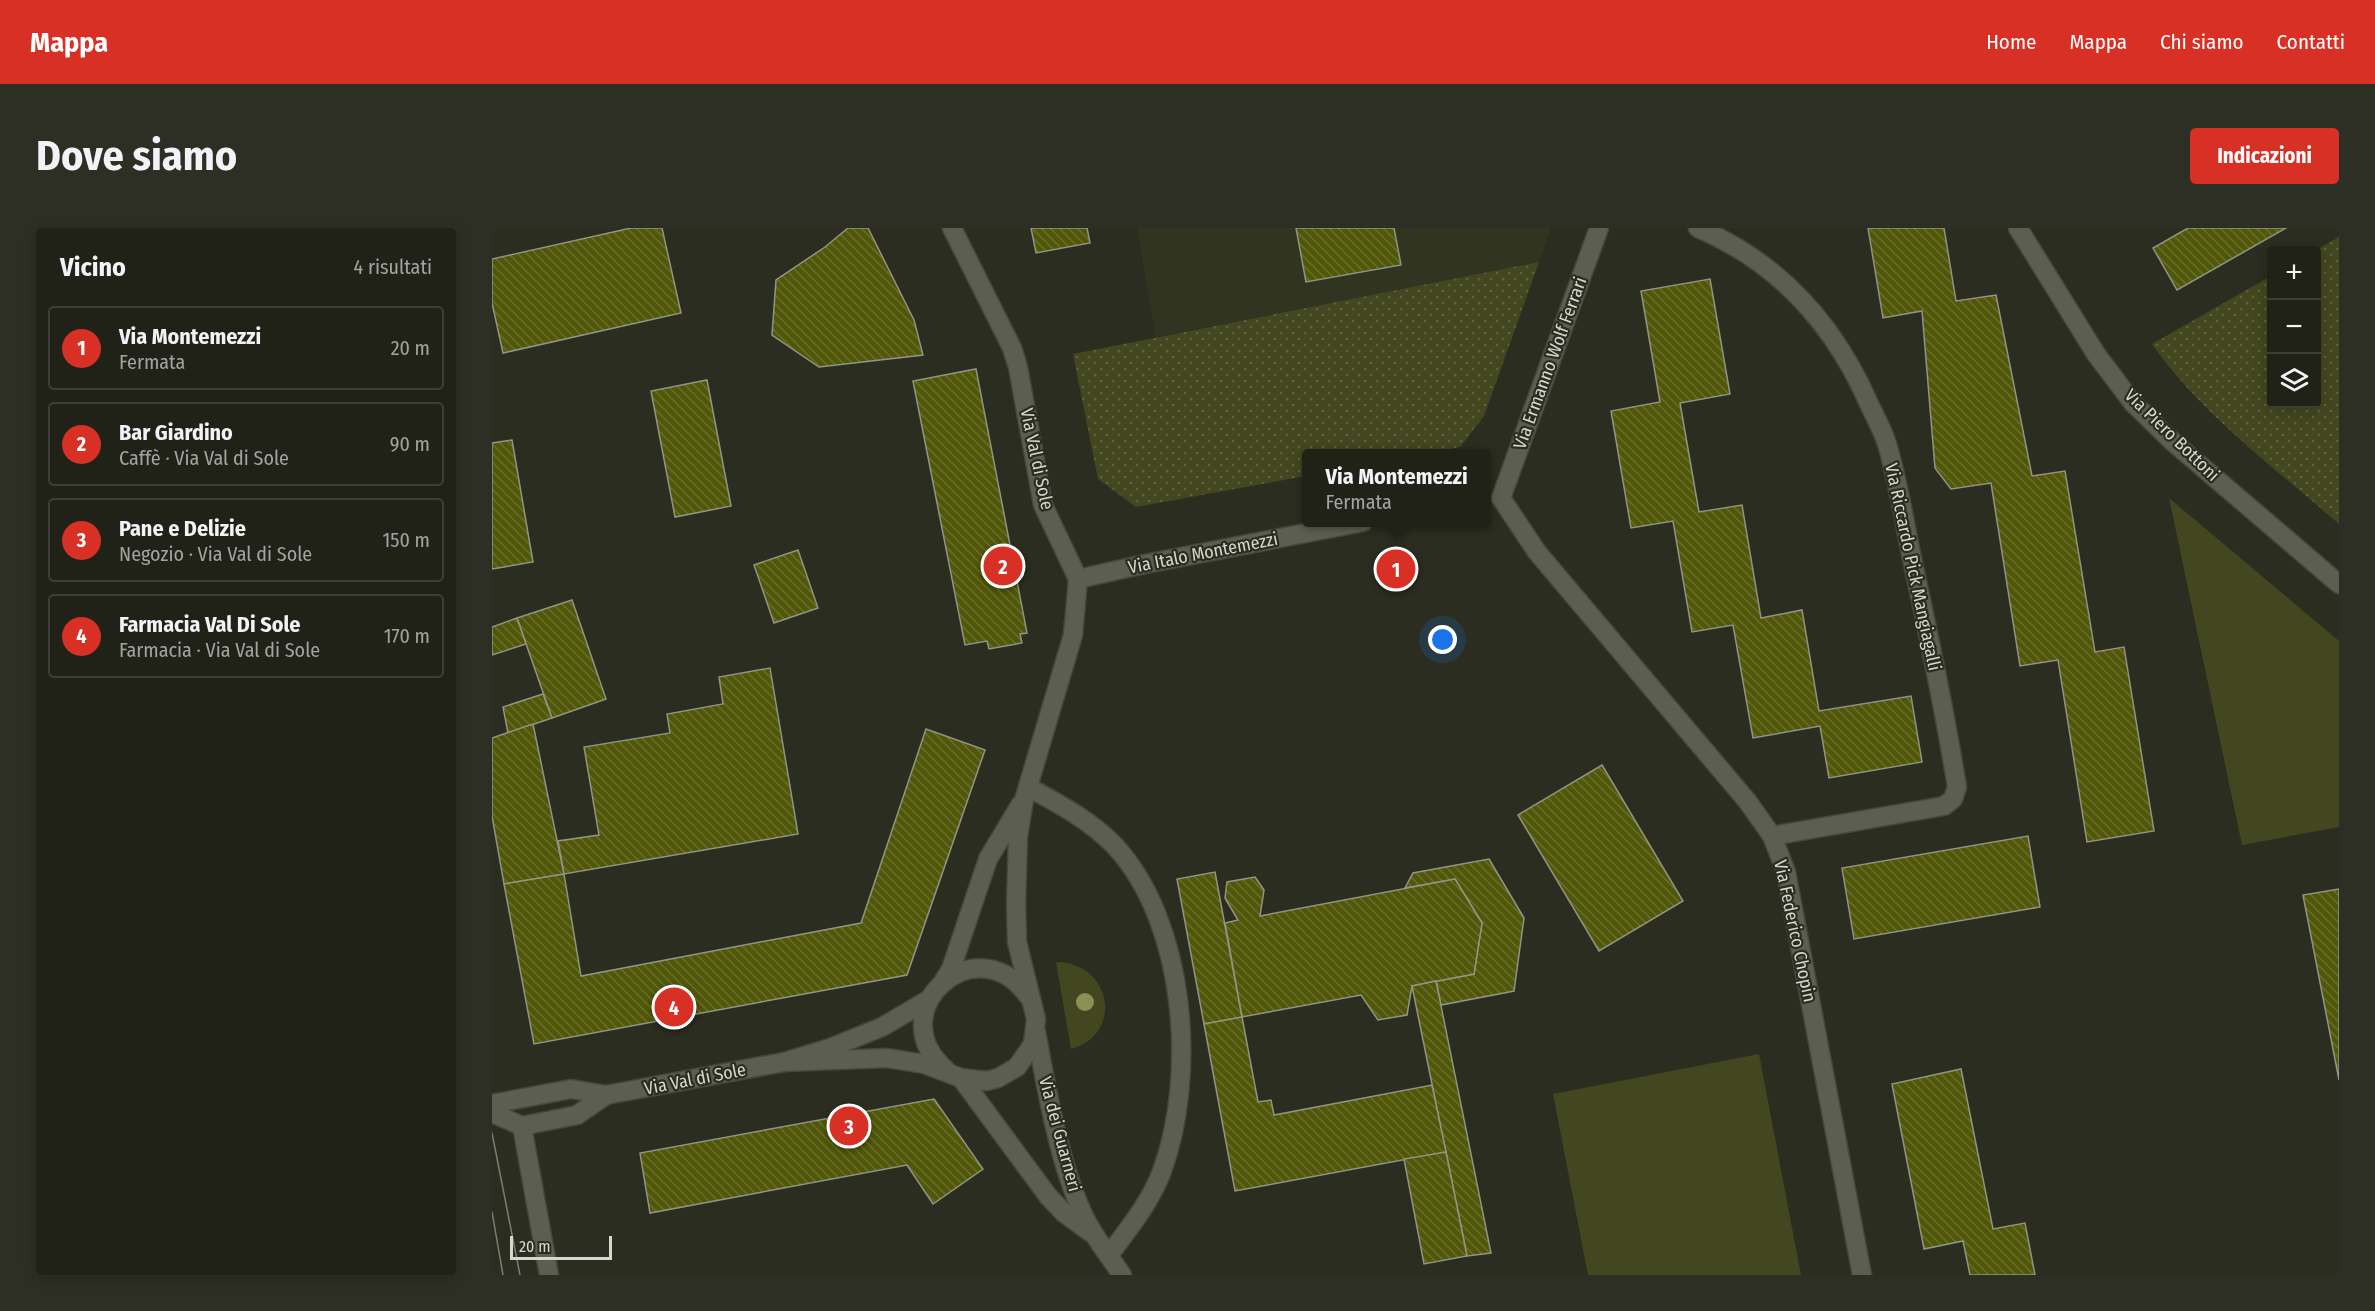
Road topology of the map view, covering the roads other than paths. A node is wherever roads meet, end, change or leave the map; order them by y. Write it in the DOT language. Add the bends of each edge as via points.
graph roads {
  1 [pos="952,228"];
  2 [pos="1599,228"];
  3 [pos="1698,228"];
  4 [pos="2018,228"];
  5 [pos="1493,500"];
  6 [pos="1337,527"];
  7 [pos="1078,579"];
  8 [pos="2339,584"];
  9 [pos="1026,794"];
  10 [pos="1772,836"];
  11 [pos="943,982"];
  12 [pos="1029,997"];
  13 [pos="928,1000"];
  14 [pos="1036,1031"];
  15 [pos="784,1062"];
  16 [pos="955,1075"];
  17 [pos="606,1095"];
  18 [pos="492,1104"];
  19 [pos="492,1113"];
  20 [pos="522,1126"];
  21 [pos="1094,1235"];
  22 [pos="1109,1255"];
  23 [pos="549,1275"];
  24 [pos="1122,1275"];
  25 [pos="1862,1275"];
  1 -- 7 [label="street, Via Val di Sole" via="1012,348 1043,505"];
  2 -- 5 [label="street, Via Ermanno Wolf Ferrari"];
  3 -- 10 [label="street, Via Riccardo Pick Mangiagalli" via="1726,240 1785,283 1832,334 1857,375 1886,442 1957,787 1953,799 1944,806"];
  4 -- 8 [label="street, Via Piero Bottoni" via="2096,354 2133,403"];
  5 -- 10 [label="street, Via Federico Chopin" via="1748,802"];
  6 -- 7 [label="street, Via Italo Montemezzi"];
  7 -- 9 [label="street, Via Val di Sole" via="1073,635"];
  9 -- 11 [label="street, Via Val di Sole" via="988,859 951,969"];
  9 -- 12 [label="street, Via Val di Sole" via="1018,836 1016,904 1017,942"];
  9 -- 22 [label="street" via="1084,819 1129,862 1142,882 1163,933 1175,984 1181,1083 1171,1142 1151,1197"];
  10 -- 25 [label="street, Via Federico Chopin" via="1786,872"];
  11 -- 12 [label="street, Via Val di Sole" via="954,974 984,968 1010,976"];
  11 -- 13 [label="street, Via Val di Sole"];
  12 -- 14 [label="street, Via Val di Sole"];
  13 -- 15 [label="street, Via Val di Sole" via="882,1027"];
  13 -- 16 [label="street" via="924,1036 932,1055"];
  14 -- 16 [label="street, Via Val di Sole" via="1029,1052 1008,1073 987,1081"];
  14 -- 21 [label="street, Via dei Guarneri" via="1071,1182"];
  15 -- 16 [label="street, Via Val di Sole" via="887,1058 924,1064"];
  15 -- 17 [label="street, Via Val di Sole"];
  16 -- 21 [label="street, Via dei Guarneri" via="1048,1196"];
  17 -- 18 [label="street, Via Val di Sole" via="572,1089"];
  17 -- 20 [label="street, Via Val di Sole" via="577,1115"];
  19 -- 20 [label="street"];
  20 -- 23 [label="street"];
  21 -- 22 [label="street, Via dei Guarneri"];
  22 -- 24 [label="street, Via dei Guarneri"];
}
